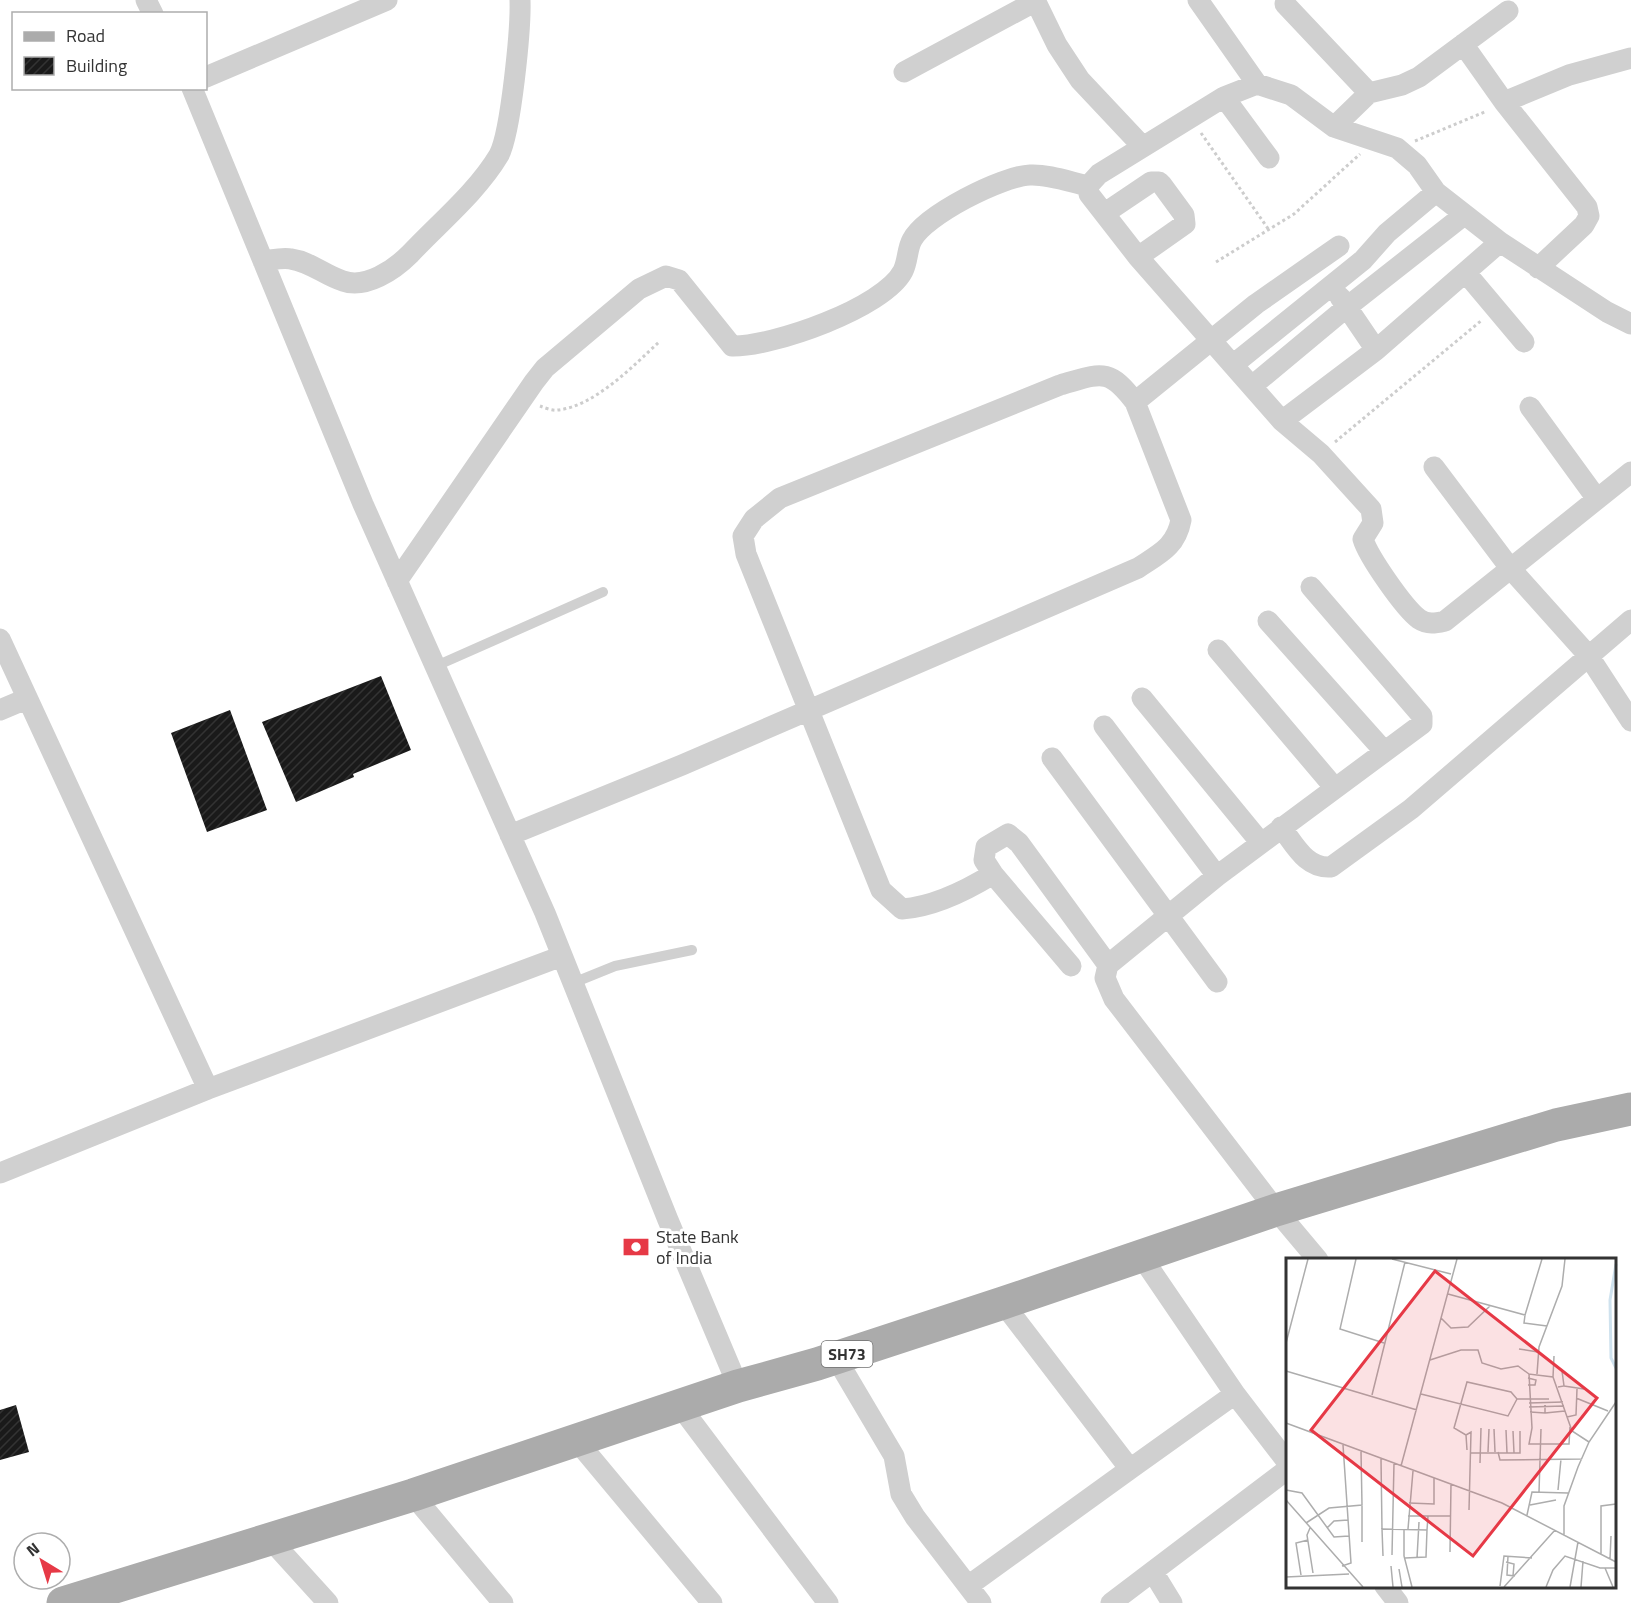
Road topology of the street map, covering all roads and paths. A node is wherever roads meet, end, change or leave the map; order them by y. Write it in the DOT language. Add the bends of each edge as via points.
graph roads {
  1 [pos="387,0"];
  2 [pos="520,0"];
  3 [pos="1198,0"];
  4 [pos="1035,1"];
  5 [pos="1285,4"];
  6 [pos="1508,11"];
  7 [pos="1463,44"];
  8 [pos="1631,58"];
  9 [pos="904,72"];
  10 [pos="207,77"];
  11 [pos="1257,84"];
  12 [pos="193,90"];
  13 [pos="1369,93"];
  14 [pos="1224,97"];
  15 [pos="1504,102"];
  16 [pos="1192,119"];
  17 [pos="1334,127"];
  18 [pos="1374,140"];
  19 [pos="1143,147"];
  20 [pos="1397,148"];
  21 [pos="1269,158"];
  22 [pos="1088,186"];
  23 [pos="1436,192"];
  24 [pos="1105,213"];
  25 [pos="1464,215"];
  26 [pos="1269,230"];
  27 [pos="1500,242"];
  28 [pos="1339,246"];
  29 [pos="1138,257"];
  30 [pos="263,261"];
  31 [pos="1317,261"];
  32 [pos="1216,262"];
  33 [pos="1538,268"];
  34 [pos="1466,273"];
  35 [pos="1333,285"];
  36 [pos="1347,307"];
  37 [pos="1495,310"];
  38 [pos="1607,312"];
  39 [pos="1631,324"];
  40 [pos="1214,341"];
  41 [pos="1631,341"];
  42 [pos="660,342"];
  43 [pos="1524,342"];
  44 [pos="1376,350"];
  45 [pos="1234,364"];
  46 [pos="1252,386"];
  47 [pos="520,401"];
  48 [pos="1135,402"];
  49 [pos="1530,407"];
  50 [pos="1282,421"];
  51 [pos="1321,454"];
  52 [pos="1434,467"];
  53 [pos="1631,472"];
  54 [pos="1597,499"];
  55 [pos="1510,568"];
  56 [pos="397,580"];
  57 [pos="1311,587"];
  58 [pos="603,592"];
  59 [pos="1631,620"];
  60 [pos="1268,621"];
  61 [pos="0,639"];
  62 [pos="1218,650"];
  63 [pos="1588,655"];
  64 [pos="436,666"];
  65 [pos="1142,698"];
  66 [pos="26,699"];
  67 [pos="808,708"];
  68 [pos="0,710"];
  69 [pos="1631,721"];
  70 [pos="1104,726"];
  71 [pos="1384,751"];
  72 [pos="1052,758"];
  73 [pos="1334,787"];
  74 [pos="1281,827"];
  75 [pos="510,835"];
  76 [pos="1261,843"];
  77 [pos="993,874"];
  78 [pos="1217,876"];
  79 [pos="1166,915"];
  80 [pos="692,950"];
  81 [pos="562,956"];
  82 [pos="1108,965"];
  83 [pos="1071,966"];
  84 [pos="1217,982"];
  85 [pos="573,983"];
  86 [pos="208,1089"];
  87 [pos="1631,1109"];
  88 [pos="0,1173"];
  89 [pos="1276,1210"];
  90 [pos="1141,1256"];
  91 [pos="1316,1258"];
  92 [pos="1003,1303"];
  93 [pos="836,1358"];
  94 [pos="738,1386"];
  95 [pos="1235,1395"];
  96 [pos="680,1406"];
  97 [pos="577,1440"];
  98 [pos="1286,1463"];
  99 [pos="1130,1469"];
  100 [pos="1286,1470"];
  101 [pos="413,1495"];
  102 [pos="270,1538"];
  103 [pos="1153,1572"];
  104 [pos="968,1586"];
  105 [pos="1386,1588"];
  106 [pos="63,1603"];
  107 [pos="328,1603"];
  108 [pos="502,1603"];
  109 [pos="712,1603"];
  110 [pos="828,1603"];
  111 [pos="981,1603"];
  112 [pos="1111,1603"];
  113 [pos="1172,1603"];
  114 [pos="1398,1603"];
  1 -- 10 [label="street"];
  2 -- 30 [label="street" via="521,23 500,153 478,183 410,254 378,277 357,283 344,282 309,263 289,258"];
  3 -- 11 [label="street"];
  4 -- 9 [label="street"];
  4 -- 19 [label="street" via="1080,80"];
  5 -- 13 [label="street"];
  6 -- 7 [label="street"];
  7 -- 13 [label="street" via="1419,77"];
  7 -- 15 [label="street"];
  8 -- 15 [label="street" via="1569,75"];
  11 -- 14 [label="street"];
  11 -- 17 [label="street" via="1290,95"];
  12 -- 30 [label="street"];
  13 -- 17 [label="street"];
  14 -- 16 [label="street"];
  14 -- 21 [label="street"];
  15 -- 20 [label="path"];
  15 -- 33 [label="street" via="1587,207 1589,216"];
  16 -- 19 [label="street"];
  16 -- 26 [label="path"];
  17 -- 18 [label="street"];
  18 -- 20 [label="street"];
  18 -- 26 [label="path" via="1294,214"];
  19 -- 22 [label="street" via="1099,174"];
  20 -- 23 [label="street" via="1417,165"];
  22 -- 24 [label="street" via="1089,194"];
  22 -- 47 [label="street" via="1031,174 1008,178 980,190 933,219 913,238 903,271 886,290 833,320 783,338 732,346 679,280 666,276 654,280 545,368"];
  23 -- 25 [label="street"];
  23 -- 35 [label="street"];
  24 -- 29 [label="street"];
  24 -- 29 [label="street" via="1151,182 1162,184 1184,215 1185,224"];
  25 -- 27 [label="street"];
  25 -- 36 [label="street"];
  26 -- 32 [label="path"];
  27 -- 33 [label="street"];
  27 -- 34 [label="street"];
  28 -- 31 [label="street"];
  29 -- 40 [label="street"];
  30 -- 56 [label="street"];
  31 -- 35 [label="street"];
  31 -- 40 [label="street" via="1256,304"];
  33 -- 38 [label="street"];
  34 -- 37 [label="street"];
  34 -- 44 [label="street"];
  35 -- 36 [label="street"];
  35 -- 45 [label="street"];
  36 -- 44 [label="street"];
  36 -- 46 [label="street"];
  37 -- 43 [label="street"];
  37 -- 51 [label="path"];
  38 -- 39 [label="street"];
  38 -- 41 [label="street"];
  40 -- 45 [label="street"];
  40 -- 48 [label="street"];
  42 -- 47 [label="path" via="592,398 557,411"];
  44 -- 50 [label="street"];
  45 -- 46 [label="street"];
  46 -- 50 [label="street"];
  47 -- 56 [label="street"];
  48 -- 67 [label="street" via="1181,520 1178,535 1165,550 1138,568"];
  48 -- 67 [label="street" via="1120,382 1099,374 1060,385 780,498 754,519 743,536 746,554"];
  49 -- 54 [label="street"];
  50 -- 51 [label="street"];
  51 -- 55 [label="street" via="1371,509 1373,523 1363,539 1365,547 1418,618 1430,624 1445,621"];
  52 -- 55 [label="street"];
  53 -- 54 [label="street"];
  54 -- 55 [label="street"];
  55 -- 63 [label="street"];
  56 -- 64 [label="street"];
  57 -- 71 [label="street" via="1422,716 1422,724"];
  58 -- 64 [label="lane"];
  59 -- 63 [label="street"];
  60 -- 71 [label="street"];
  61 -- 66 [label="street"];
  62 -- 73 [label="street"];
  63 -- 69 [label="street"];
  63 -- 74 [label="street" via="1411,808 1330,867 1319,868 1310,863"];
  64 -- 75 [label="street"];
  65 -- 76 [label="street"];
  66 -- 68 [label="street"];
  66 -- 86 [label="street"];
  67 -- 75 [label="street" via="682,765"];
  67 -- 77 [label="street" via="881,890 890,901 902,909 918,908"];
  70 -- 78 [label="street"];
  71 -- 73 [label="street"];
  72 -- 79 [label="street"];
  73 -- 74 [label="street"];
  74 -- 76 [label="street"];
  75 -- 81 [label="street"];
  76 -- 78 [label="street"];
  77 -- 82 [label="street" via="984,860 986,847 1008,834 1019,843"];
  77 -- 83 [label="street"];
  78 -- 79 [label="street"];
  79 -- 82 [label="street"];
  79 -- 84 [label="street"];
  80 -- 85 [label="lane" via="615,966"];
  81 -- 85 [label="street"];
  81 -- 86 [label="street"];
  82 -- 89 [label="street" via="1105,978 1114,999"];
  85 -- 94 [label="street"];
  86 -- 88 [label="street"];
  87 -- 89 [label="main road, SH73" via="1556,1125"];
  89 -- 90 [label="main road, SH73"];
  89 -- 91 [label="street"];
  90 -- 92 [label="main road, SH73"];
  90 -- 95 [label="street"];
  92 -- 93 [label="main road, SH73"];
  92 -- 99 [label="street"];
  93 -- 94 [label="main road, SH73"];
  93 -- 104 [label="street" via="894,1456 906,1502"];
  94 -- 96 [label="main road, SH73"];
  95 -- 98 [label="street"];
  95 -- 99 [label="street"];
  96 -- 97 [label="main road, SH73"];
  96 -- 110 [label="street"];
  97 -- 101 [label="main road, SH73"];
  97 -- 109 [label="street"];
  99 -- 104 [label="street"];
  100 -- 103 [label="street"];
  101 -- 102 [label="main road, SH73"];
  101 -- 108 [label="street"];
  102 -- 106 [label="main road, SH73" via="115,1591"];
  102 -- 107 [label="street"];
  103 -- 112 [label="street"];
  103 -- 113 [label="street"];
  104 -- 111 [label="street"];
  105 -- 114 [label="street"];
}
